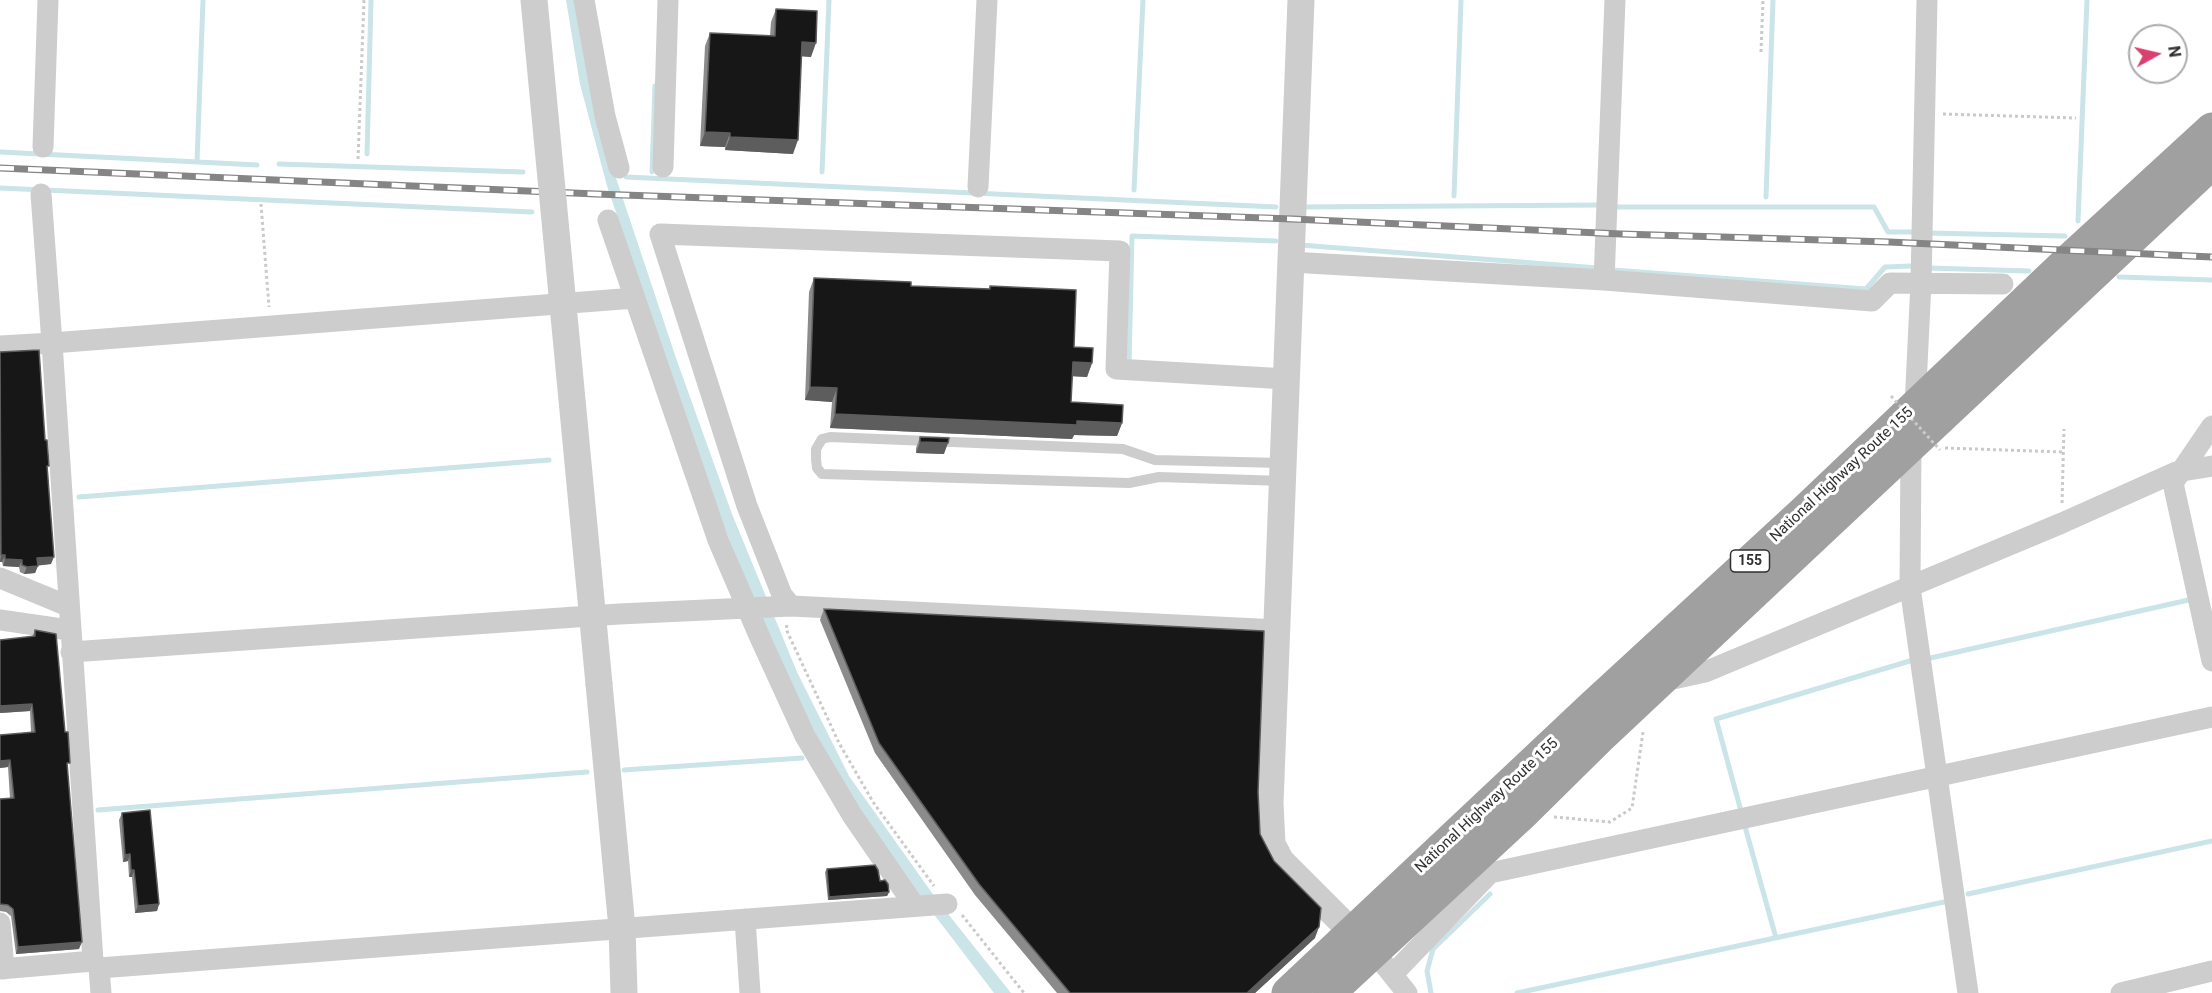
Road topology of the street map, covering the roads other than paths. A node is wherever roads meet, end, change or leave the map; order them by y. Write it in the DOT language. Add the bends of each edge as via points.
graph roads {
  1 [pos="48,0"];
  2 [pos="534,0"];
  3 [pos="584,0"];
  4 [pos="668,0"];
  5 [pos="987,0"];
  6 [pos="1301,0"];
  7 [pos="1615,0"];
  8 [pos="1927,0"];
  9 [pos="2212,129"];
  10 [pos="43,147"];
  11 [pos="2212,163"];
  12 [pos="663,167"];
  13 [pos="619,168"];
  14 [pos="978,187"];
  15 [pos="41,195"];
  16 [pos="608,220"];
  17 [pos="1291,262"];
  18 [pos="1604,280"];
  19 [pos="1921,282"];
  20 [pos="2003,284"];
  21 [pos="635,298"];
  22 [pos="52,343"];
  23 [pos="0,346"];
  24 [pos="1287,379"];
  25 [pos="1903,401"];
  26 [pos="2212,426"];
  27 [pos="1926,447"];
  28 [pos="2212,466"];
  29 [pos="2183,471"];
  30 [pos="1284,472"];
  31 [pos="0,578"];
  32 [pos="1910,587"];
  33 [pos="68,606"];
  34 [pos="791,606"];
  35 [pos="748,607"];
  36 [pos="0,620"];
  37 [pos="69,630"];
  38 [pos="1278,630"];
  39 [pos="71,652"];
  40 [pos="2212,661"];
  41 [pos="1660,682"];
  42 [pos="2212,717"];
  43 [pos="1937,775"];
  44 [pos="945,904"];
  45 [pos="918,905"];
  46 [pos="745,919"];
  47 [pos="0,923"];
  48 [pos="622,928"];
  49 [pos="1372,953"];
  50 [pos="96,964"];
  51 [pos="2,969"];
  52 [pos="2212,971"];
  53 [pos="101,993"];
  54 [pos="624,993"];
  55 [pos="750,993"];
  56 [pos="1288,993"];
  57 [pos="1329,993"];
  58 [pos="1407,993"];
  59 [pos="1968,993"];
  60 [pos="2121,993"];
  1 -- 10 [label="street"];
  2 -- 48 [label="street, bridge"];
  3 -- 13 [label="street" via="605,116"];
  4 -- 12 [label="street"];
  5 -- 14 [label="street"];
  6 -- 17 [label="street"];
  7 -- 18 [label="street"];
  8 -- 19 [label="street"];
  9 -- 25 [label="highway, National Highway Route 155 / 155" via="2068,261"];
  11 -- 27 [label="highway, National Highway Route 155 / 155"];
  15 -- 22 [label="street"];
  16 -- 21 [label="street"];
  17 -- 18 [label="street"];
  17 -- 24 [label="street"];
  18 -- 19 [label="street" via="1872,301 1890,283"];
  19 -- 20 [label="street"];
  19 -- 25 [label="street"];
  21 -- 22 [label="street"];
  21 -- 35 [label="street" via="718,540"];
  22 -- 23 [label="street"];
  22 -- 33 [label="street"];
  24 -- 30 [label="street"];
  24 -- 34 [label="street" via="1116,369 1120,251 660,234 747,506 782,595"];
  25 -- 49 [label="highway, National Highway Route 155 / 155"];
  26 -- 29 [label="street"];
  27 -- 32 [label="street"];
  27 -- 41 [label="highway, National Highway Route 155 / 155"];
  28 -- 29 [label="street"];
  29 -- 32 [label="street"];
  29 -- 40 [label="street" via="2173,483"];
  30 -- 30 [label="lane" via="1159,477 1129,483 822,474 817,468 816,449 822,439 830,437 1123,449 1155,460"];
  30 -- 38 [label="street"];
  31 -- 33 [label="street"];
  32 -- 41 [label="street" via="1706,672"];
  32 -- 43 [label="street"];
  33 -- 37 [label="street"];
  34 -- 35 [label="street"];
  34 -- 38 [label="street"];
  35 -- 39 [label="street"];
  35 -- 45 [label="street" via="806,736 852,815"];
  36 -- 37 [label="street"];
  37 -- 39 [label="street"];
  38 -- 49 [label="street" via="1270,803 1272,844 1281,861"];
  39 -- 50 [label="street"];
  41 -- 49 [label="highway, National Highway Route 155 / 155"];
  42 -- 43 [label="street"];
  43 -- 49 [label="street" via="1490,873"];
  43 -- 59 [label="street"];
  44 -- 45 [label="street"];
  45 -- 46 [label="street"];
  46 -- 48 [label="street"];
  46 -- 55 [label="street"];
  47 -- 51 [label="street"];
  48 -- 50 [label="street"];
  48 -- 54 [label="street"];
  49 -- 56 [label="highway, National Highway Route 155 / 155"];
  49 -- 57 [label="highway, National Highway Route 155 / 155"];
  49 -- 58 [label="street"];
  50 -- 51 [label="street"];
  50 -- 53 [label="street"];
  52 -- 60 [label="street"];
}
